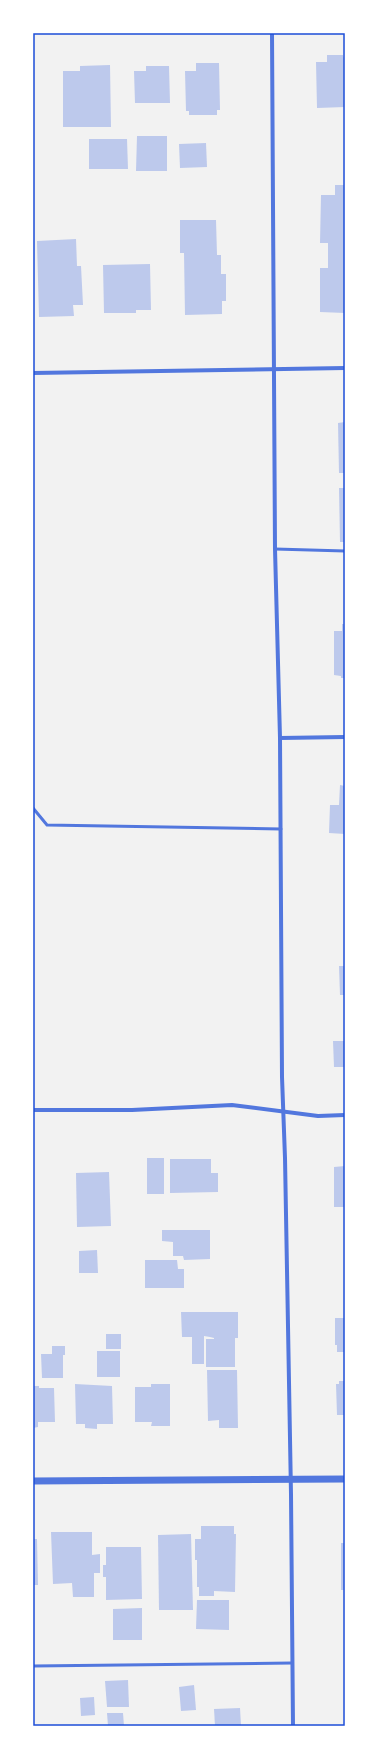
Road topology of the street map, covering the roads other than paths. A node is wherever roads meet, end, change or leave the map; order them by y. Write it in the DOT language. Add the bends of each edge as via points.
graph roads {
  1 [pos="272,33"];
  2 [pos="345,368"];
  3 [pos="274,369"];
  4 [pos="33,373"];
  5 [pos="275,549"];
  6 [pos="345,551"];
  7 [pos="345,737"];
  8 [pos="280,738"];
  9 [pos="33,808"];
  10 [pos="281,829"];
  11 [pos="33,1110"];
  12 [pos="283,1112"];
  13 [pos="345,1115"];
  14 [pos="290,1479"];
  15 [pos="345,1479"];
  16 [pos="33,1481"];
  17 [pos="292,1663"];
  18 [pos="33,1666"];
  19 [pos="293,1726"];
  1 -- 3 [label="street"];
  2 -- 3 [label="street"];
  3 -- 4 [label="street"];
  3 -- 5 [label="street"];
  5 -- 6 [label="lane"];
  5 -- 8 [label="street"];
  7 -- 8 [label="street"];
  8 -- 10 [label="street"];
  9 -- 10 [label="lane" via="47,825"];
  10 -- 12 [label="street"];
  11 -- 12 [label="street" via="132,1110 232,1105"];
  12 -- 13 [label="street" via="318,1116"];
  12 -- 14 [label="street"];
  14 -- 15 [label="street"];
  14 -- 16 [label="street"];
  14 -- 17 [label="street"];
  17 -- 18 [label="lane"];
  17 -- 19 [label="street"];
}
